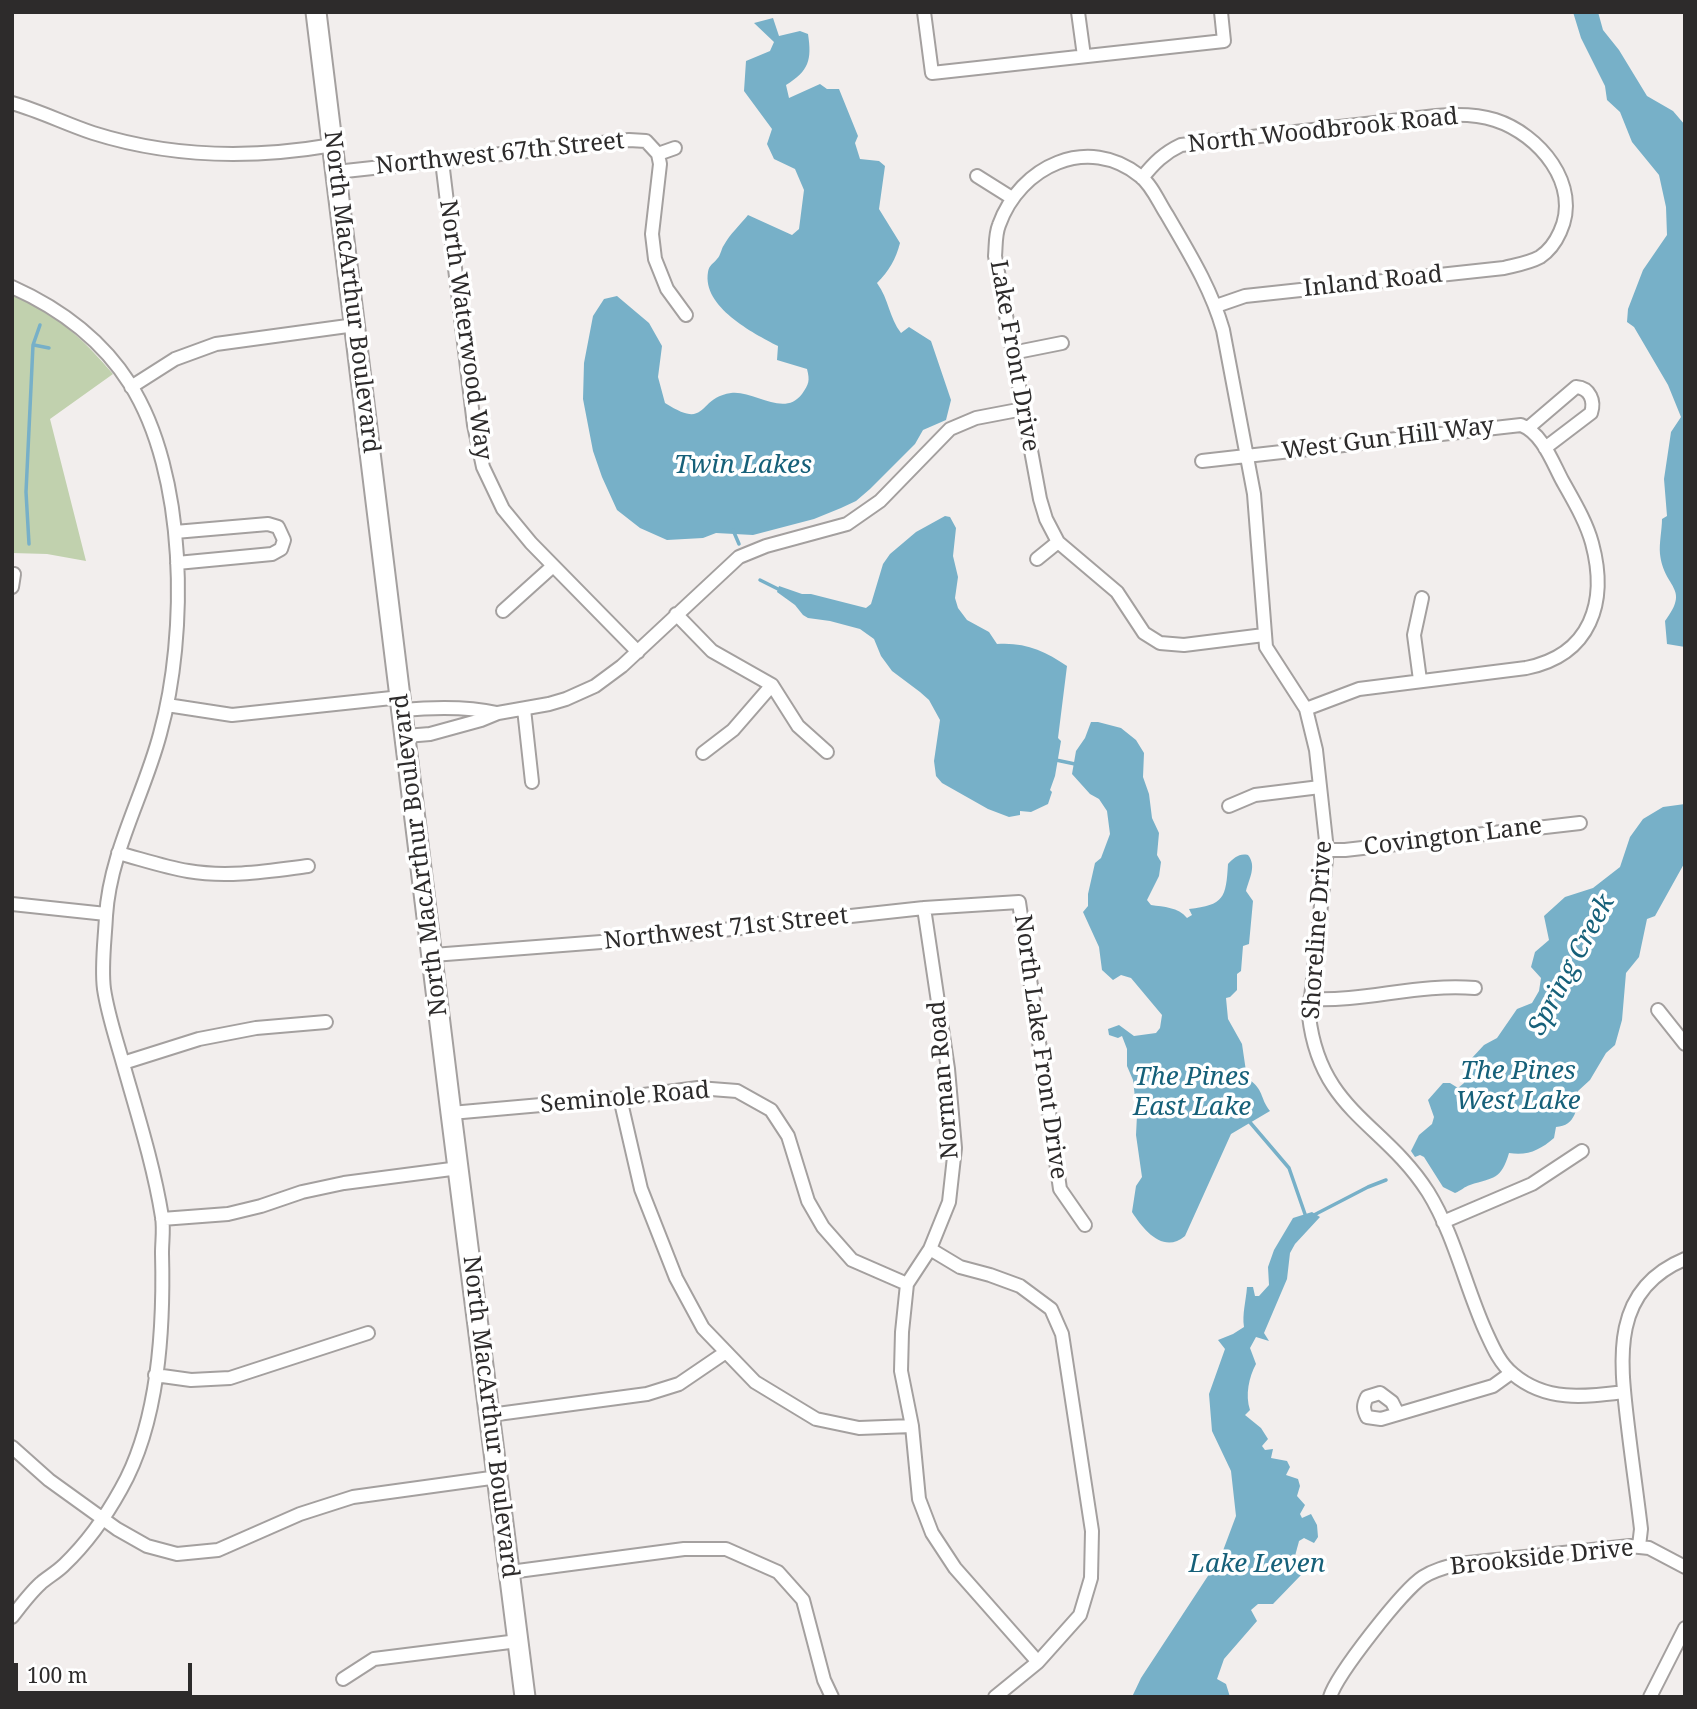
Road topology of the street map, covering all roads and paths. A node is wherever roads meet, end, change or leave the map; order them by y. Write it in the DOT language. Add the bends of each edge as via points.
graph roads {
  1 [pos="316,12"];
  2 [pos="924,12"];
  3 [pos="1078,12"];
  4 [pos="1221,12"];
  5 [pos="1084,56"];
  6 [pos="12,103"];
  7 [pos="332,145"];
  8 [pos="675,148"];
  9 [pos="658,154"];
  10 [pos="442,160"];
  11 [pos="336,172"];
  12 [pos="977,176"];
  13 [pos="1142,178"];
  14 [pos="1012,198"];
  15 [pos="1530,261"];
  16 [pos="12,287"];
  17 [pos="1216,306"];
  18 [pos="686,315"];
  19 [pos="355,324"];
  20 [pos="1062,343"];
  21 [pos="1012,353"];
  22 [pos="131,387"];
  23 [pos="1023,409"];
  24 [pos="1528,428"];
  25 [pos="1545,448"];
  26 [pos="1248,456"];
  27 [pos="1202,461"];
  28 [pos="175,532"];
  29 [pos="1058,542"];
  30 [pos="1037,559"];
  31 [pos="177,563"];
  32 [pos="553,566"];
  33 [pos="14,574"];
  34 [pos="12,587"];
  35 [pos="1422,598"];
  36 [pos="503,611"];
  37 [pos="676,614"];
  38 [pos="1264,635"];
  39 [pos="638,652"];
  40 [pos="1420,680"];
  41 [pos="772,685"];
  42 [pos="401,703"];
  43 [pos="167,705"];
  44 [pos="524,709"];
  45 [pos="1306,709"];
  46 [pos="498,713"];
  47 [pos="406,736"];
  48 [pos="827,752"];
  49 [pos="703,753"];
  50 [pos="532,782"];
  51 [pos="1320,787"];
  52 [pos="1229,806"];
  53 [pos="1580,823"];
  54 [pos="1327,849"];
  55 [pos="118,853"];
  56 [pos="308,866"];
  57 [pos="1019,902"];
  58 [pos="12,904"];
  59 [pos="924,908"];
  60 [pos="106,914"];
  61 [pos="433,955"];
  62 [pos="1475,988"];
  63 [pos="1310,999"];
  64 [pos="1658,1010"];
  65 [pos="326,1022"];
  66 [pos="1685,1044"];
  67 [pos="123,1063"];
  68 [pos="620,1098"];
  69 [pos="451,1113"];
  70 [pos="1582,1151"];
  71 [pos="459,1168"];
  72 [pos="162,1219"];
  73 [pos="1443,1222"];
  74 [pos="1085,1225"];
  75 [pos="929,1249"];
  76 [pos="1685,1259"];
  77 [pos="907,1283"];
  78 [pos="368,1333"];
  79 [pos="726,1352"];
  80 [pos="1511,1373"];
  81 [pos="155,1375"];
  82 [pos="1624,1392"];
  83 [pos="1398,1414"];
  84 [pos="490,1415"];
  85 [pos="912,1426"];
  86 [pos="12,1447"];
  87 [pos="498,1477"];
  88 [pos="104,1520"];
  89 [pos="1639,1546"];
  90 [pos="1685,1567"];
  91 [pos="510,1572"];
  92 [pos="12,1617"];
  93 [pos="1685,1628"];
  94 [pos="518,1641"];
  95 [pos="1038,1662"];
  96 [pos="343,1679"];
  97 [pos="525,1697"];
  98 [pos="832,1697"];
  99 [pos="996,1697"];
  100 [pos="1330,1697"];
  101 [pos="1650,1697"];
  1 -- 7 [label="main road, North MacArthur Boulevard"];
  2 -- 5 [label="street" via="932,73"];
  3 -- 5 [label="street"];
  4 -- 5 [label="street" via="1224,41"];
  6 -- 7 [label="street" via="92,132 176,152 236,155"];
  7 -- 11 [label="main road, North MacArthur Boulevard"];
  8 -- 9 [label="street"];
  9 -- 10 [label="street, Northwest 67th Street" via="652,145 638,139"];
  9 -- 18 [label="street" via="652,234 655,259 667,289"];
  10 -- 11 [label="street, Northwest 67th Street"];
  10 -- 32 [label="street, North Waterwood Way" via="478,449 503,509"];
  11 -- 19 [label="main road, North MacArthur Boulevard"];
  12 -- 14 [label="street"];
  13 -- 14 [label="street, Lake Front Drive" via="1109,158 1081,156 1050,166"];
  13 -- 15 [label="street, North Woodbrook Road" via="1155,162 1181,145 1436,116 1482,117 1525,135 1550,161 1564,188 1567,202 1562,228 1549,249"];
  13 -- 17 [label="street, Shoreline Drive" via="1198,267"];
  14 -- 21 [label="street, Lake Front Drive" via="998,226 995,256"];
  15 -- 17 [label="street, Inland Road" via="1504,268 1245,296"];
  16 -- 22 [label="street" via="74,323 105,352"];
  17 -- 26 [label="street, Shoreline Drive"];
  19 -- 22 [label="street" via="216,344 175,359"];
  19 -- 42 [label="main road, North MacArthur Boulevard"];
  20 -- 21 [label="street"];
  21 -- 23 [label="street, Lake Front Drive"];
  22 -- 28 [label="street" via="158,447"];
  23 -- 29 [label="street, Lake Front Drive" via="1040,499"];
  23 -- 37 [label="street" via="956,425 858,519 739,557"];
  24 -- 25 [label="street"];
  24 -- 25 [label="street" via="1576,387 1589,393 1591,413"];
  24 -- 26 [label="street, West Gun Hill Way" via="1510,425"];
  25 -- 40 [label="street" via="1585,522 1597,566 1597,592 1586,629 1567,653 1541,665"];
  26 -- 27 [label="street, West Gun Hill Way"];
  26 -- 38 [label="street, Shoreline Drive"];
  28 -- 31 [label="street"];
  28 -- 31 [label="street" via="268,524 278,527 284,540 281,549 272,554"];
  29 -- 30 [label="street"];
  29 -- 38 [label="street, Lake Front Drive" via="1117,592 1144,634 1160,643 1184,645"];
  31 -- 43 [label="street" via="177,620"];
  32 -- 36 [label="street"];
  32 -- 39 [label="street, North Waterwood Way"];
  33 -- 34 [label="street"];
  35 -- 40 [label="street" via="1414,635"];
  37 -- 39 [label="street"];
  37 -- 41 [label="street" via="712,651"];
  38 -- 45 [label="street, Shoreline Drive" via="1270,655"];
  39 -- 44 [label="street" via="582,693"];
  40 -- 45 [label="street" via="1359,689"];
  41 -- 48 [label="street" via="798,726"];
  41 -- 49 [label="street" via="733,730"];
  42 -- 43 [label="street" via="232,715"];
  42 -- 46 [label="street"];
  42 -- 47 [label="main road, North MacArthur Boulevard"];
  43 -- 55 [label="street"];
  44 -- 46 [label="street"];
  44 -- 50 [label="street"];
  45 -- 51 [label="street, Shoreline Drive"];
  46 -- 47 [label="street"];
  47 -- 61 [label="main road, North MacArthur Boulevard"];
  51 -- 52 [label="street" via="1255,795"];
  51 -- 54 [label="street, Shoreline Drive"];
  53 -- 54 [label="street, Covington Lane"];
  54 -- 63 [label="street, Shoreline Drive"];
  55 -- 56 [label="street" via="199,872 254,873"];
  55 -- 60 [label="street"];
  57 -- 59 [label="street, Northwest 71st Street"];
  57 -- 74 [label="street, North Lake Front Drive" via="1060,1189"];
  58 -- 60 [label="street"];
  59 -- 61 [label="street, Northwest 71st Street" via="640,939"];
  59 -- 75 [label="street, Norman Road" via="955,1148 949,1202"];
  60 -- 67 [label="street" via="104,986"];
  61 -- 69 [label="main road, North MacArthur Boulevard"];
  62 -- 63 [label="street" via="1449,986"];
  63 -- 73 [label="street, Shoreline Drive" via="1311,1033 1329,1081 1417,1178"];
  64 -- 66 [label="street"];
  65 -- 67 [label="street" via="199,1039"];
  67 -- 72 [label="street"];
  68 -- 69 [label="street, Seminole Road"];
  68 -- 77 [label="street, Seminole Road" via="698,1088 737,1091 771,1110 788,1136 808,1200 823,1227 852,1260"];
  68 -- 79 [label="street" via="641,1189 676,1278 703,1328"];
  69 -- 71 [label="main road, North MacArthur Boulevard"];
  70 -- 73 [label="street" via="1532,1184"];
  71 -- 72 [label="street" via="323,1187 215,1216"];
  71 -- 84 [label="main road, North MacArthur Boulevard"];
  72 -- 81 [label="street" via="163,1308"];
  73 -- 80 [label="street, Shoreline Drive" via="1490,1339"];
  75 -- 77 [label="street, Norman Road"];
  75 -- 95 [label="street" via="960,1267 1020,1286 1051,1309 1062,1334 1092,1531 1091,1578 1080,1615"];
  76 -- 82 [label="street" via="1661,1272 1633,1305 1622,1346"];
  77 -- 85 [label="street, Norman Road" via="901,1371"];
  78 -- 81 [label="street" via="230,1378"];
  79 -- 84 [label="street" via="679,1384 647,1394"];
  79 -- 85 [label="street" via="755,1382 816,1419 859,1428"];
  80 -- 82 [label="street, Shoreline Drive" via="1529,1386 1558,1395"];
  80 -- 83 [label="street" via="1493,1386"];
  81 -- 88 [label="street" via="138,1451"];
  82 -- 89 [label="street" via="1641,1529"];
  84 -- 87 [label="main road, North MacArthur Boulevard"];
  85 -- 95 [label="street, Norman Road" via="919,1499 932,1533 955,1568"];
  86 -- 88 [label="street"];
  87 -- 88 [label="street" via="338,1501 232,1545 201,1553 159,1550"];
  87 -- 91 [label="main road, North MacArthur Boulevard"];
  88 -- 92 [label="street"];
  89 -- 90 [label="street, Brookside Drive"];
  89 -- 100 [label="street, Brookside Drive" via="1458,1564 1432,1572 1397,1604 1343,1671"];
  91 -- 94 [label="main road, North MacArthur Boulevard"];
  91 -- 98 [label="street" via="684,1549 726,1549 778,1572 803,1600"];
  93 -- 101 [label="street"];
  94 -- 96 [label="street" via="374,1659"];
  94 -- 97 [label="main road, North MacArthur Boulevard"];
  95 -- 99 [label="street"];
}
